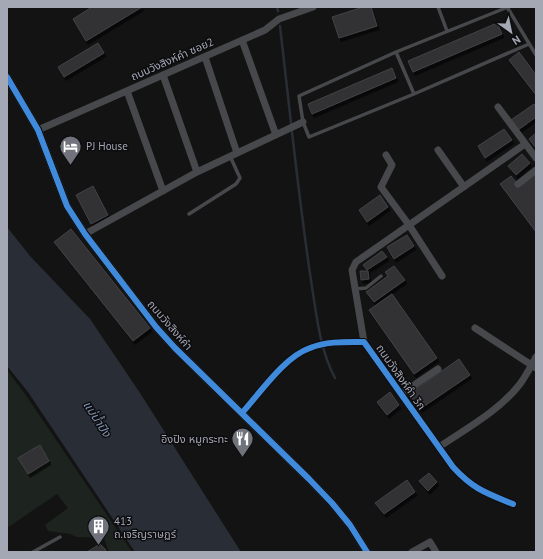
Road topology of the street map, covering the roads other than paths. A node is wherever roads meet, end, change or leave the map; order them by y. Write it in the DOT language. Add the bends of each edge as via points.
graph roads {
  1 [pos="313,7"];
  2 [pos="438,7"];
  3 [pos="507,7"];
  4 [pos="447,31"];
  5 [pos="242,40"];
  6 [pos="529,44"];
  7 [pos="535,50"];
  8 [pos="396,52"];
  9 [pos="536,55"];
  10 [pos="205,57"];
  11 [pos="163,76"];
  12 [pos="7,77"];
  13 [pos="128,91"];
  14 [pos="414,94"];
  15 [pos="498,107"];
  16 [pos="303,122"];
  17 [pos="38,130"];
  18 [pos="276,134"];
  19 [pos="525,144"];
  20 [pos="438,150"];
  21 [pos="237,153"];
  22 [pos="386,155"];
  23 [pos="230,156"];
  24 [pos="536,158"];
  25 [pos="536,170"];
  26 [pos="197,172"];
  27 [pos="518,184"];
  28 [pos="464,187"];
  29 [pos="163,191"];
  30 [pos="189,214"];
  31 [pos="409,225"];
  32 [pos="85,234"];
  33 [pos="381,276"];
  34 [pos="442,276"];
  35 [pos="355,289"];
  36 [pos="475,328"];
  37 [pos="364,342"];
  38 [pos="536,357"];
  39 [pos="534,366"];
  40 [pos="438,369"];
  41 [pos="401,394"];
  42 [pos="242,413"];
  43 [pos="439,447"];
  44 [pos="513,504"];
  45 [pos="60,537"];
  46 [pos="33,552"];
  47 [pos="367,552"];
  48 [pos="412,552"];
  49 [pos="436,552"];
  1 -- 5 [label="street, ถนนวังสิงห์คำ ซอย2" via="279,19 265,30"];
  2 -- 4 [label="lane"];
  3 -- 4 [label="lane"];
  3 -- 6 [label="lane"];
  4 -- 8 [label="lane"];
  5 -- 10 [label="street, ถนนวังสิงห์คำ ซอย2"];
  5 -- 18 [label="street"];
  6 -- 7 [label="lane"];
  6 -- 14 [label="lane"];
  7 -- 9 [label="lane"];
  8 -- 14 [label="lane"];
  8 -- 16 [label="lane" via="299,96"];
  10 -- 11 [label="street, ถนนวังสิงห์คำ ซอย2"];
  10 -- 21 [label="street"];
  11 -- 13 [label="street, ถนนวังสิงห์คำ ซอย2"];
  11 -- 26 [label="street"];
  12 -- 17 [label="street, ถนนวังสิงห์คำ"];
  13 -- 17 [label="street, ถนนวังสิงห์คำ ซอย2"];
  13 -- 29 [label="street"];
  14 -- 16 [label="lane" via="309,137"];
  15 -- 19 [label="street"];
  16 -- 18 [label="street"];
  17 -- 32 [label="street, ถนนวังสิงห์คำ" via="67,206"];
  18 -- 21 [label="street"];
  19 -- 24 [label="street"];
  19 -- 28 [label="street"];
  20 -- 28 [label="street"];
  21 -- 23 [label="street"];
  22 -- 31 [label="street" via="392,165 381,187"];
  23 -- 26 [label="street"];
  23 -- 30 [label="lane" via="240,178 236,184"];
  25 -- 27 [label="street"];
  26 -- 29 [label="street"];
  28 -- 31 [label="street"];
  29 -- 32 [label="street"];
  31 -- 34 [label="street"];
  31 -- 35 [label="street" via="356,262 352,270"];
  32 -- 42 [label="street, ถนนวังสิงห์คำ" via="156,327"];
  33 -- 35 [label="lane" via="366,288"];
  35 -- 37 [label="street"];
  36 -- 39 [label="street"];
  37 -- 41 [label="street, ถนนวังสิงห์คำ 3ก"];
  37 -- 42 [label="street, ถนนวังสิงห์คำ 3ก" via="328,343 296,354"];
  38 -- 39 [label="street"];
  39 -- 43 [label="street" via="520,384 494,409"];
  40 -- 41 [label="street"];
  41 -- 43 [label="street, ถนนวังสิงห์คำ 3ก"];
  42 -- 47 [label="street, ถนนวังสิงห์คำ" via="332,503"];
  43 -- 44 [label="street, ถนนวังสิงห์คำ 3ก" via="465,480 482,492"];
  45 -- 46 [label="lane"];
  48 -- 49 [label="street" via="430,542"];
}
